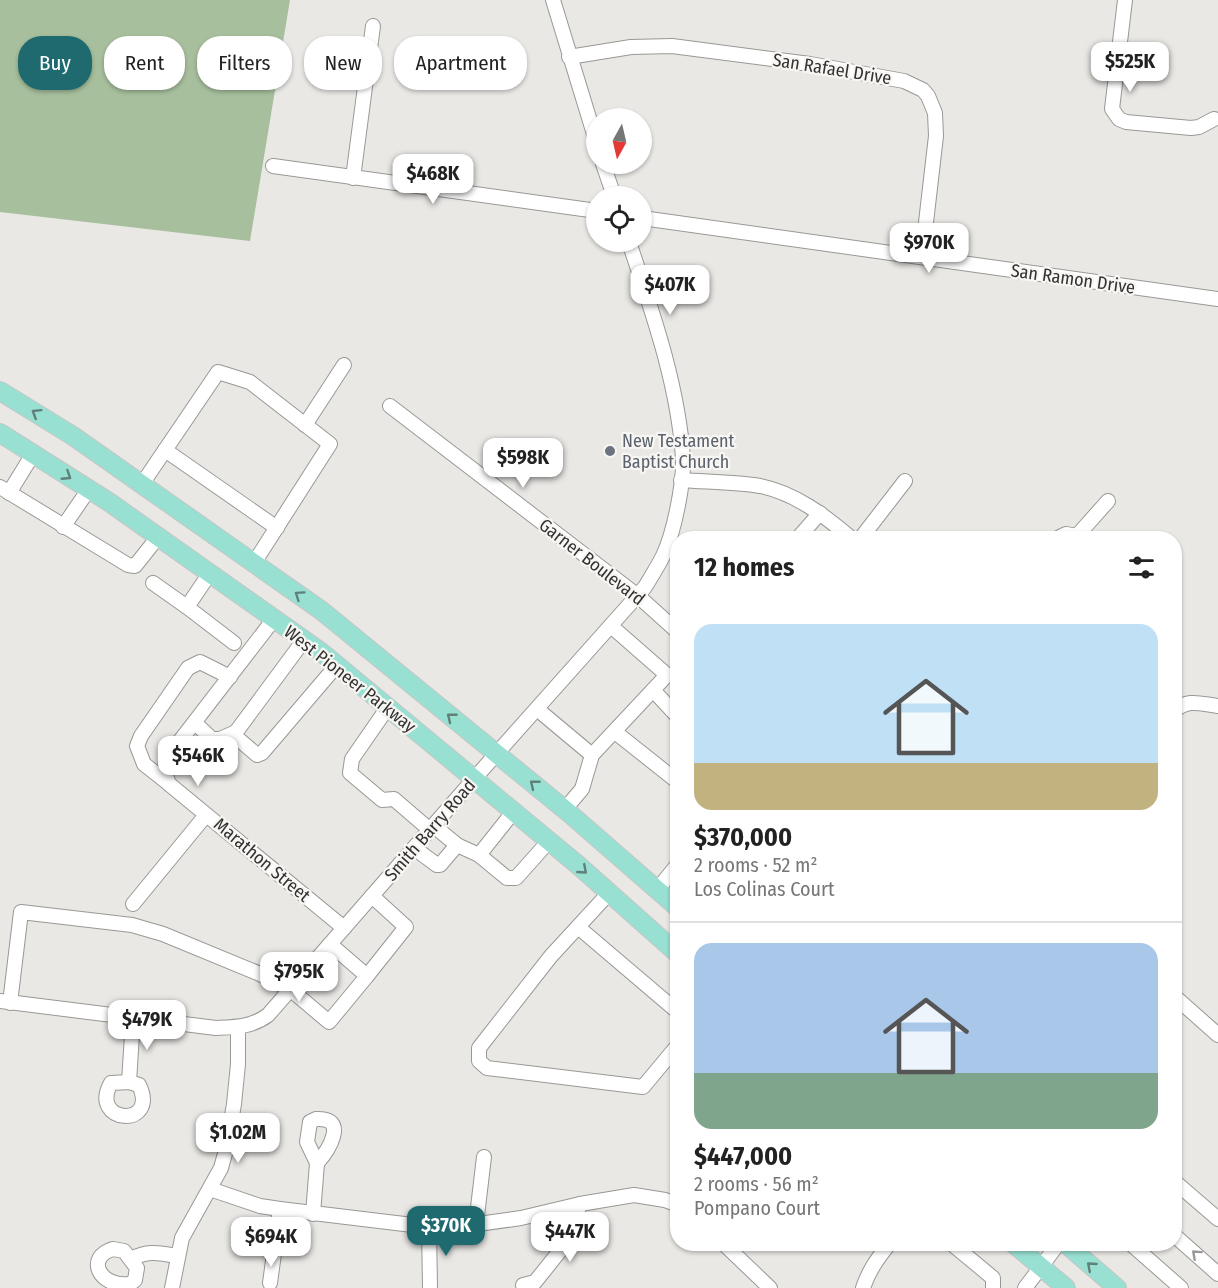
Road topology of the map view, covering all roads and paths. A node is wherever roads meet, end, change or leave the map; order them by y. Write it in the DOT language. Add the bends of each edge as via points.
graph roads {
  1 [pos="553,0"];
  2 [pos="1125,0"];
  3 [pos="373,26"];
  4 [pos="569,57"];
  5 [pos="586,110"];
  6 [pos="1214,119"];
  7 [pos="273,166"];
  8 [pos="353,178"];
  9 [pos="586,210"];
  10 [pos="652,219"];
  11 [pos="632,252"];
  12 [pos="922,257"];
  13 [pos="1218,298"];
  14 [pos="344,365"];
  15 [pos="0,391"];
  16 [pos="390,406"];
  17 [pos="305,425"];
  18 [pos="0,433"];
  19 [pos="165,450"];
  20 [pos="33,454"];
  21 [pos="681,480"];
  22 [pos="905,481"];
  23 [pos="142,484"];
  24 [pos="88,489"];
  25 [pos="5,490"];
  26 [pos="1108,501"];
  27 [pos="820,513"];
  28 [pos="63,526"];
  29 [pos="277,528"];
  30 [pos="672,531"];
  31 [pos="804,531"];
  32 [pos="842,531"];
  33 [pos="866,531"];
  34 [pos="1081,531"];
  35 [pos="670,536"];
  36 [pos="159,537"];
  37 [pos="665,550"];
  38 [pos="670,554"];
  39 [pos="254,563"];
  40 [pos="210,573"];
  41 [pos="153,583"];
  42 [pos="638,596"];
  43 [pos="187,607"];
  44 [pos="274,619"];
  45 [pos="670,625"];
  46 [pos="611,626"];
  47 [pos="304,640"];
  48 [pos="234,643"];
  49 [pos="337,665"];
  50 [pos="230,677"];
  51 [pos="653,690"];
  52 [pos="1182,705"];
  53 [pos="1218,706"];
  54 [pos="388,708"];
  55 [pos="670,708"];
  56 [pos="537,709"];
  57 [pos="195,723"];
  58 [pos="236,732"];
  59 [pos="615,732"];
  60 [pos="212,739"];
  61 [pos="497,754"];
  62 [pos="592,755"];
  63 [pos="192,765"];
  64 [pos="670,776"];
  65 [pos="474,779"];
  66 [pos="169,784"];
  67 [pos="565,810"];
  68 [pos="514,811"];
  69 [pos="207,815"];
  70 [pos="432,828"];
  71 [pos="549,842"];
  72 [pos="458,845"];
  73 [pos="414,848"];
  74 [pos="479,855"];
  75 [pos="670,874"];
  76 [pos="657,890"];
  77 [pos="609,893"];
  78 [pos="372,896"];
  79 [pos="670,901"];
  80 [pos="133,904"];
  81 [pos="578,927"];
  82 [pos="344,928"];
  83 [pos="330,944"];
  84 [pos="670,947"];
  85 [pos="367,976"];
  86 [pos="291,989"];
  87 [pos="5,1002"];
  88 [pos="1182,1003"];
  89 [pos="670,1005"];
  90 [pos="133,1019"];
  91 [pos="238,1027"];
  92 [pos="1218,1035"];
  93 [pos="670,1055"];
  94 [pos="129,1082"];
  95 [pos="484,1157"];
  96 [pos="317,1163"];
  97 [pos="1182,1188"];
  98 [pos="210,1189"];
  99 [pos="670,1202"];
  100 [pos="580,1204"];
  101 [pos="280,1209"];
  102 [pos="313,1214"];
  103 [pos="1218,1219"];
  104 [pos="476,1224"];
  105 [pos="429,1227"];
  106 [pos="1182,1242"];
  107 [pos="731,1251"];
  108 [pos="884,1251"];
  109 [pos="960,1251"];
  110 [pos="1023,1251"];
  111 [pos="1053,1251"];
  112 [pos="1074,1251"];
  113 [pos="1139,1251"];
  114 [pos="177,1256"];
  115 [pos="131,1259"];
  116 [pos="1041,1266"];
  117 [pos="1218,1274"];
  118 [pos="523,1285"];
  119 [pos="269,1286"];
  120 [pos="172,1288"];
  121 [pos="430,1288"];
  122 [pos="770,1288"];
  123 [pos="863,1288"];
  124 [pos="993,1288"];
  125 [pos="1025,1288"];
  126 [pos="1066,1288"];
  127 [pos="1117,1288"];
  128 [pos="1180,1288"];
  1 -- 4 [label="street"];
  2 -- 6 [label="street" via="1112,109 1119,119 1191,128"];
  3 -- 8 [label="street"];
  4 -- 5 [label="street"];
  4 -- 12 [label="street, San Rafael Drive" via="631,47 672,46 893,78 923,90 935,112 936,136"];
  7 -- 8 [label="street"];
  8 -- 9 [label="street"];
  10 -- 12 [label="street, San Ramon Drive"];
  11 -- 21 [label="street, Smith Barry Road" via="654,315 675,401 683,459"];
  12 -- 13 [label="street, San Ramon Drive"];
  14 -- 17 [label="street"];
  23 -- 15 [label="main road, West Pioneer Parkway, one-way"];
  16 -- 42 [label="street, Garner Boulevard"];
  17 -- 19 [label="street" via="250,382 218,372"];
  17 -- 29 [label="street" via="330,444"];
  18 -- 20 [label="main road, West Pioneer Parkway"];
  19 -- 23 [label="street"];
  19 -- 29 [label="street"];
  20 -- 24 [label="main road, West Pioneer Parkway, one-way"];
  20 -- 25 [label="street"];
  21 -- 27 [label="street" via="760,486 785,493"];
  21 -- 30 [label="street, Smith Barry Road"];
  22 -- 33 [label="street"];
  23 -- 39 [label="main road, West Pioneer Parkway"];
  24 -- 28 [label="street"];
  24 -- 36 [label="main road, West Pioneer Parkway"];
  25 -- 28 [label="street"];
  26 -- 34 [label="street"];
  27 -- 31 [label="street"];
  27 -- 32 [label="street"];
  28 -- 36 [label="street" via="135,566"];
  29 -- 39 [label="street"];
  35 -- 37 [label="street, Smith Barry Road"];
  36 -- 40 [label="main road, West Pioneer Parkway"];
  37 -- 38 [label="street"];
  37 -- 42 [label="street, Smith Barry Road"];
  61 -- 39 [label="main road, West Pioneer Parkway, one-way" via="321,611"];
  40 -- 43 [label="street"];
  40 -- 44 [label="main road, West Pioneer Parkway"];
  41 -- 43 [label="street"];
  42 -- 45 [label="street, Garner Boulevard"];
  42 -- 46 [label="street, Smith Barry Road"];
  43 -- 48 [label="street"];
  44 -- 47 [label="main road, West Pioneer Parkway"];
  44 -- 50 [label="street"];
  46 -- 51 [label="street" via="667,675"];
  46 -- 56 [label="street, Smith Barry Road"];
  47 -- 49 [label="main road, West Pioneer Parkway"];
  47 -- 58 [label="street"];
  49 -- 54 [label="main road, West Pioneer Parkway"];
  49 -- 58 [label="street" via="262,753 257,755 236,737"];
  50 -- 57 [label="street"];
  50 -- 66 [label="street, Marathon Street" via="200,662 188,668 141,736 137,746 144,764"];
  51 -- 55 [label="street"];
  51 -- 59 [label="street"];
  52 -- 53 [label="street"];
  54 -- 65 [label="main road, West Pioneer Parkway"];
  54 -- 70 [label="street" via="352,759 350,773 382,800 394,799"];
  56 -- 61 [label="street, Smith Barry Road"];
  56 -- 62 [label="street"];
  57 -- 60 [label="street"];
  57 -- 66 [label="street" via="166,759"];
  58 -- 60 [label="street"];
  59 -- 62 [label="street"];
  59 -- 64 [label="street"];
  60 -- 63 [label="street"];
  61 -- 65 [label="street, Smith Barry Road"];
  67 -- 61 [label="main road, West Pioneer Parkway, one-way"];
  62 -- 67 [label="street" via="582,789"];
  65 -- 68 [label="main road, West Pioneer Parkway"];
  65 -- 70 [label="street, Smith Barry Road"];
  66 -- 69 [label="street, Marathon Street"];
  67 -- 76 [label="main road, West Pioneer Parkway"];
  68 -- 71 [label="main road, West Pioneer Parkway"];
  68 -- 74 [label="street"];
  69 -- 80 [label="street"];
  69 -- 82 [label="street, Marathon Street"];
  70 -- 72 [label="street"];
  70 -- 73 [label="street, Smith Barry Road"];
  71 -- 74 [label="street" via="516,879 507,878"];
  71 -- 77 [label="main road, West Pioneer Parkway, one-way"];
  72 -- 73 [label="street" via="441,865"];
  72 -- 74 [label="street"];
  73 -- 78 [label="street, Smith Barry Road"];
  75 -- 76 [label="street"];
  76 -- 79 [label="main road, West Pioneer Parkway"];
  77 -- 81 [label="street"];
  77 -- 84 [label="main road, West Pioneer Parkway"];
  78 -- 82 [label="street, Smith Barry Road"];
  78 -- 85 [label="street" via="406,927"];
  81 -- 89 [label="street"];
  81 -- 93 [label="street" via="479,1048 479,1061 487,1068 643,1087"];
  82 -- 83 [label="street, Smith Barry Road"];
  83 -- 85 [label="street"];
  83 -- 86 [label="street, Smith Barry Road"];
  85 -- 86 [label="street" via="329,1022"];
  86 -- 87 [label="street" via="143,928 21,912"];
  86 -- 91 [label="street, Smith Barry Road" via="259,1022"];
  87 -- 90 [label="street, Smith Barry Road"];
  88 -- 92 [label="street"];
  90 -- 91 [label="street, Smith Barry Road"];
  90 -- 94 [label="street"];
  91 -- 98 [label="street" via="234,1104 221,1168"];
  95 -- 104 [label="street"];
  96 -- 102 [label="street"];
  97 -- 103 [label="street"];
  98 -- 101 [label="street"];
  98 -- 114 [label="street" via="186,1230"];
  99 -- 100 [label="street" via="634,1195"];
  100 -- 104 [label="street"];
  100 -- 118 [label="street" via="567,1242 535,1282"];
  101 -- 102 [label="street"];
  101 -- 119 [label="street"];
  102 -- 105 [label="street"];
  104 -- 105 [label="street"];
  105 -- 121 [label="street"];
  117 -- 106 [label="street, one-way"];
  107 -- 122 [label="street"];
  108 -- 123 [label="street"];
  109 -- 124 [label="street" via="993,1278"];
  110 -- 116 [label="main road"];
  111 -- 116 [label="street"];
  127 -- 112 [label="main road, one-way"];
  113 -- 128 [label="street"];
  114 -- 115 [label="street" via="150,1252"];
  114 -- 120 [label="street"];
  116 -- 125 [label="street"];
  116 -- 126 [label="main road"];
}
